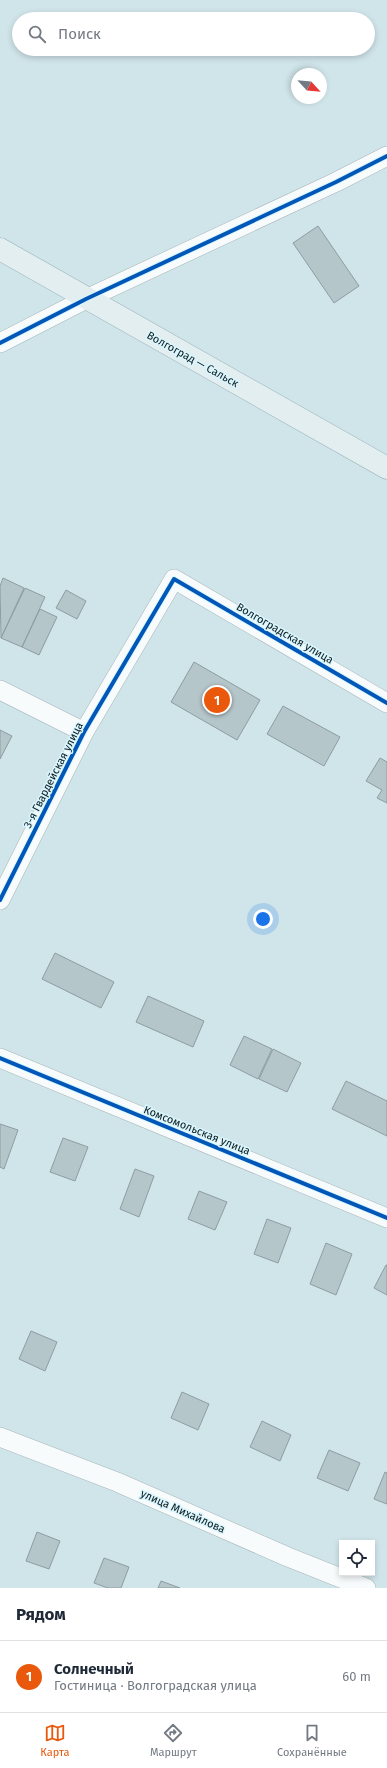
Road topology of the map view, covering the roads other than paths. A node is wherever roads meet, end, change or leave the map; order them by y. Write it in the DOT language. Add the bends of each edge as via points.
graph roads {
  1 [pos="387,156"];
  2 [pos="0,249"];
  3 [pos="86,298"];
  4 [pos="0,343"];
  5 [pos="387,468"];
  6 [pos="174,579"];
  7 [pos="0,690"];
  8 [pos="387,704"];
  9 [pos="84,732"];
  10 [pos="0,900"];
  11 [pos="0,1058"];
  12 [pos="387,1218"];
  13 [pos="0,1437"];
  14 [pos="366,1588"];
  1 -- 3 [label="street"];
  2 -- 3 [label="main road, Волгоград — Сальск"];
  3 -- 4 [label="street"];
  3 -- 5 [label="main road, Волгоград — Сальск"];
  6 -- 8 [label="street, Волгоградская улица"];
  6 -- 9 [label="street, 3-я Гвардейская улица"];
  7 -- 9 [label="street"];
  9 -- 10 [label="street, 3-я Гвардейская улица"];
  11 -- 12 [label="street, Комсомольская улица"];
  13 -- 14 [label="street, улица Михайлова" via="117,1482 288,1557"];
}
